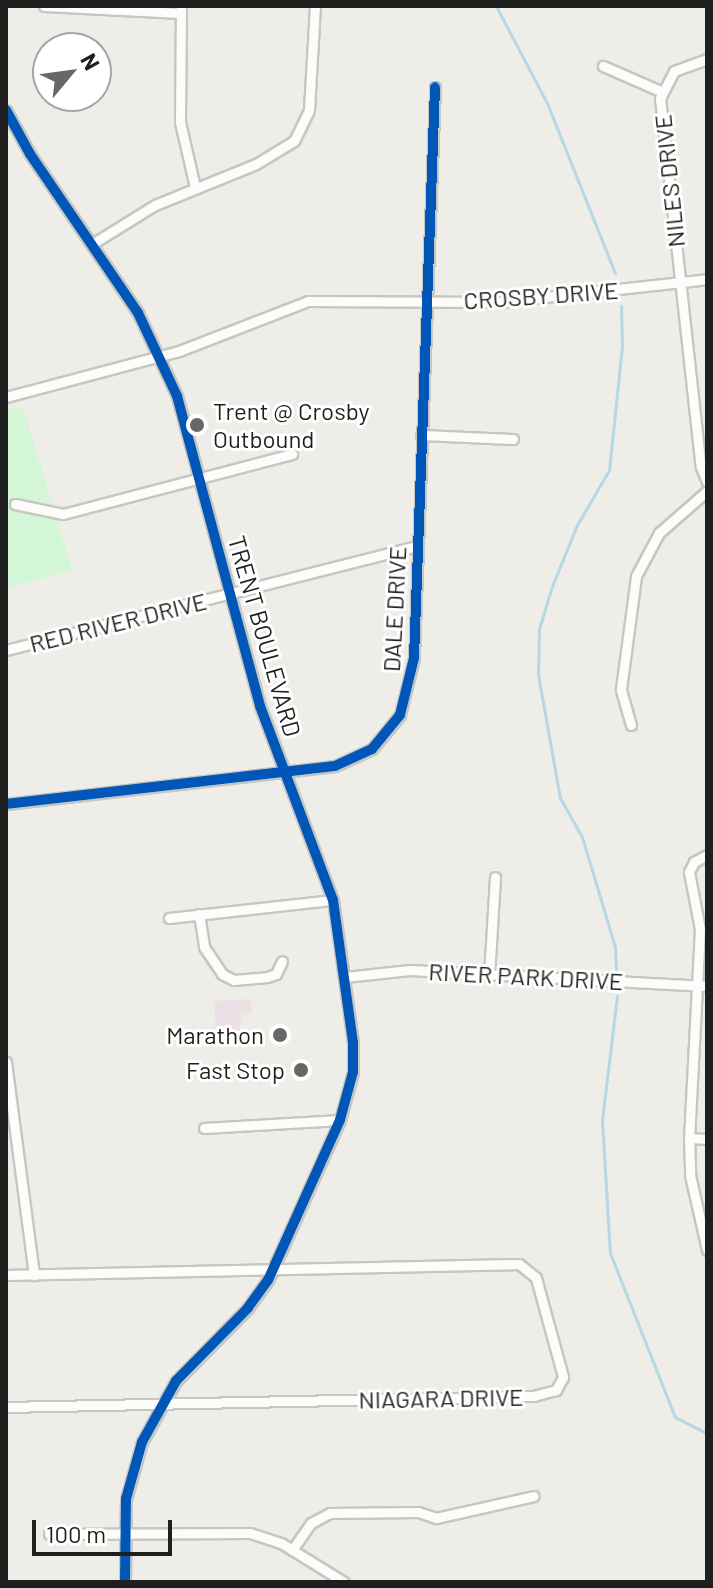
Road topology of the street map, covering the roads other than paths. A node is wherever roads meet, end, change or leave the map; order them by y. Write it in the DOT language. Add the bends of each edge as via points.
graph roads {
  1 [pos="44,6"];
  2 [pos="315,6"];
  3 [pos="181,9"];
  4 [pos="707,59"];
  5 [pos="603,66"];
  6 [pos="435,87"];
  7 [pos="660,91"];
  8 [pos="6,110"];
  9 [pos="195,187"];
  10 [pos="92,244"];
  11 [pos="707,279"];
  12 [pos="680,283"];
  13 [pos="427,299"];
  14 [pos="161,356"];
  15 [pos="6,397"];
  16 [pos="421,435"];
  17 [pos="513,439"];
  18 [pos="292,454"];
  19 [pos="200,478"];
  20 [pos="707,482"];
  21 [pos="707,491"];
  22 [pos="15,504"];
  23 [pos="417,546"];
  24 [pos="230,594"];
  25 [pos="6,650"];
  26 [pos="631,725"];
  27 [pos="286,774"];
  28 [pos="6,804"];
  29 [pos="707,855"];
  30 [pos="495,877"];
  31 [pos="333,900"];
  32 [pos="199,914"];
  33 [pos="169,918"];
  34 [pos="282,961"];
  35 [pos="489,976"];
  36 [pos="345,977"];
  37 [pos="702,986"];
  38 [pos="6,1062"];
  39 [pos="340,1120"];
  40 [pos="204,1128"];
  41 [pos="689,1138"];
  42 [pos="707,1139"];
  43 [pos="707,1250"];
  44 [pos="274,1268"];
  45 [pos="6,1275"];
  46 [pos="34,1275"];
  47 [pos="162,1405"];
  48 [pos="6,1407"];
  49 [pos="534,1496"];
  50 [pos="49,1534"];
  51 [pos="123,1535"];
  52 [pos="292,1550"];
  53 [pos="125,1582"];
  54 [pos="344,1582"];
  1 -- 3 [label="street"];
  2 -- 9 [label="street" via="309,110 294,141"];
  3 -- 9 [label="street" via="180,122"];
  4 -- 7 [label="street, NILES DRIVE" via="674,71"];
  5 -- 7 [label="street"];
  6 -- 13 [label="street, DALE DRIVE"];
  7 -- 12 [label="street, NILES DRIVE"];
  8 -- 10 [label="street, TRENT BOULEVARD"];
  9 -- 10 [label="street"];
  10 -- 14 [label="street, TRENT BOULEVARD"];
  11 -- 12 [label="street, CROSBY DRIVE"];
  12 -- 13 [label="street, CROSBY DRIVE" via="500,302"];
  12 -- 20 [label="street, NILES DRIVE"];
  13 -- 14 [label="street, CROSBY DRIVE" via="308,301"];
  13 -- 16 [label="street, DALE DRIVE"];
  14 -- 15 [label="street, CROSBY DRIVE"];
  14 -- 19 [label="street, TRENT BOULEVARD" via="189,428"];
  16 -- 17 [label="street"];
  16 -- 23 [label="street, DALE DRIVE"];
  18 -- 19 [label="street"];
  19 -- 22 [label="street" via="63,514"];
  19 -- 24 [label="street, TRENT BOULEVARD"];
  21 -- 26 [label="street" via="659,533 636,576 621,689"];
  23 -- 24 [label="street, RED RIVER DRIVE"];
  23 -- 27 [label="street, DALE DRIVE" via="414,658 400,715 383,739 356,759"];
  24 -- 25 [label="street, RED RIVER DRIVE"];
  24 -- 27 [label="street, TRENT BOULEVARD" via="260,706"];
  27 -- 28 [label="street, DALE DRIVE"];
  27 -- 31 [label="street, TRENT BOULEVARD"];
  29 -- 37 [label="street" via="689,872 699,914"];
  30 -- 35 [label="street"];
  31 -- 32 [label="street"];
  31 -- 36 [label="street, TRENT BOULEVARD"];
  32 -- 33 [label="street"];
  32 -- 34 [label="street" via="204,947 222,974 234,980 267,977 276,974"];
  35 -- 36 [label="street, RIVER PARK DRIVE" via="410,970"];
  35 -- 37 [label="street, RIVER PARK DRIVE"];
  36 -- 39 [label="street, TRENT BOULEVARD" via="353,1072"];
  37 -- 41 [label="street"];
  38 -- 46 [label="street"];
  39 -- 40 [label="street"];
  39 -- 44 [label="street, TRENT BOULEVARD"];
  41 -- 42 [label="street"];
  41 -- 43 [label="street" via="690,1175"];
  44 -- 46 [label="street, NIAGARA DRIVE"];
  44 -- 47 [label="street, TRENT BOULEVARD" via="248,1308 192,1363"];
  44 -- 47 [label="street, NIAGARA DRIVE" via="527,1266 536,1278 562,1368 561,1384 534,1396"];
  45 -- 46 [label="street, NIAGARA DRIVE"];
  47 -- 48 [label="street, NIAGARA DRIVE"];
  47 -- 51 [label="street, TRENT BOULEVARD" via="133,1470"];
  49 -- 52 [label="street" via="436,1518 418,1512 330,1513 311,1523"];
  50 -- 51 [label="street"];
  51 -- 52 [label="street" via="230,1531 267,1538"];
  51 -- 53 [label="street, TRENT BOULEVARD"];
  52 -- 54 [label="street"];
}
